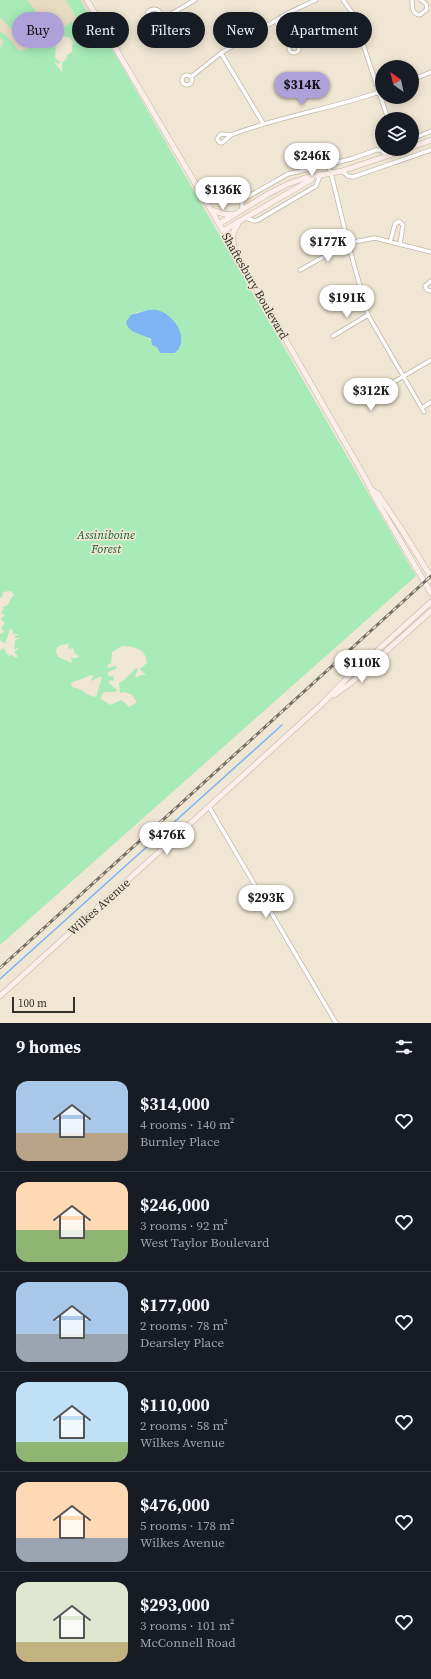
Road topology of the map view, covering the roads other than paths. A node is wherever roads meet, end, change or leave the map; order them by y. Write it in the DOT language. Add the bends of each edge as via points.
graph roads {
  1 [pos="87,0"];
  2 [pos="195,0"];
  3 [pos="316,0"];
  4 [pos="343,0"];
  5 [pos="412,0"];
  6 [pos="421,0"];
  7 [pos="175,12"];
  8 [pos="293,12"];
  9 [pos="161,16"];
  10 [pos="276,21"];
  11 [pos="221,53"];
  12 [pos="431,72"];
  13 [pos="191,77"];
  14 [pos="419,77"];
  15 [pos="375,78"];
  16 [pos="375,94"];
  17 [pos="263,123"];
  18 [pos="431,131"];
  19 [pos="231,135"];
  20 [pos="419,136"];
  21 [pos="431,140"];
  22 [pos="419,144"];
  23 [pos="375,150"];
  24 [pos="431,150"];
  25 [pos="387,156"];
  26 [pos="328,165"];
  27 [pos="342,170"];
  28 [pos="331,173"];
  29 [pos="318,177"];
  30 [pos="211,210"];
  31 [pos="239,212"];
  32 [pos="246,218"];
  33 [pos="241,221"];
  34 [pos="219,224"];
  35 [pos="223,231"];
  36 [pos="390,242"];
  37 [pos="348,243"];
  38 [pos="400,244"];
  39 [pos="235,252"];
  40 [pos="431,252"];
  41 [pos="300,270"];
  42 [pos="431,281"];
  43 [pos="431,291"];
  44 [pos="368,315"];
  45 [pos="333,336"];
  46 [pos="431,360"];
  47 [pos="403,376"];
  48 [pos="377,392"];
  49 [pos="431,402"];
  50 [pos="422,408"];
  51 [pos="424,412"];
  52 [pos="372,490"];
  53 [pos="431,577"];
  54 [pos="431,593"];
  55 [pos="431,602"];
  56 [pos="431,611"];
  57 [pos="322,704"];
  58 [pos="209,807"];
  59 [pos="0,996"];
  60 [pos="336,1023"];
  1 -- 30 [label="street, Shaftesbury Boulevard"];
  2 -- 7 [label="street"];
  3 -- 8 [label="street"];
  4 -- 15 [label="street" via="353,14"];
  5 -- 6 [label="street" via="413,11 420,15 427,9"];
  9 -- 9 [label="street" via="154,9 149,11 147,17 149,22 155,23"];
  10 -- 11 [label="street"];
  11 -- 13 [label="street"];
  11 -- 17 [label="street"];
  12 -- 14 [label="street"];
  16 -- 17 [label="street"];
  17 -- 19 [label="street"];
  18 -- 20 [label="street"];
  21 -- 22 [label="street"];
  23 -- 26 [label="street"];
  24 -- 27 [label="street" via="353,177"];
  25 -- 27 [label="street"];
  26 -- 28 [label="street"];
  26 -- 31 [label="street" via="283,176 244,199"];
  27 -- 28 [label="street"];
  28 -- 29 [label="street"];
  28 -- 37 [label="street"];
  29 -- 31 [label="street" via="288,184"];
  29 -- 32 [label="street"];
  29 -- 32 [label="street" via="316,186 258,220 254,222"];
  30 -- 31 [label="street" via="228,215"];
  30 -- 34 [label="street, Shaftesbury Boulevard"];
  31 -- 34 [label="street"];
  32 -- 33 [label="street"];
  33 -- 35 [label="street"];
  33 -- 39 [label="street" via="233,232"];
  34 -- 35 [label="street, Shaftesbury Boulevard"];
  35 -- 39 [label="street, Shaftesbury Boulevard"];
  36 -- 37 [label="street" via="375,238"];
  36 -- 38 [label="street"];
  36 -- 38 [label="street" via="395,224 399,222 403,225"];
  37 -- 41 [label="street"];
  37 -- 44 [label="street"];
  38 -- 40 [label="street"];
  39 -- 52 [label="street, Shaftesbury Boulevard"];
  42 -- 43 [label="street" via="425,286"];
  44 -- 45 [label="street"];
  44 -- 47 [label="street"];
  46 -- 47 [label="street"];
  47 -- 48 [label="street"];
  47 -- 50 [label="street"];
  49 -- 50 [label="street"];
  50 -- 51 [label="street"];
  52 -- 53 [label="street, Shaftesbury Boulevard" via="378,494"];
  52 -- 54 [label="street, Shaftesbury Boulevard"];
  55 -- 57 [label="street, Wilkes Avenue"];
  56 -- 57 [label="street, Wilkes Avenue" via="351,683"];
  57 -- 58 [label="street, Wilkes Avenue"];
  58 -- 59 [label="street, Wilkes Avenue"];
  58 -- 60 [label="street"];
}
